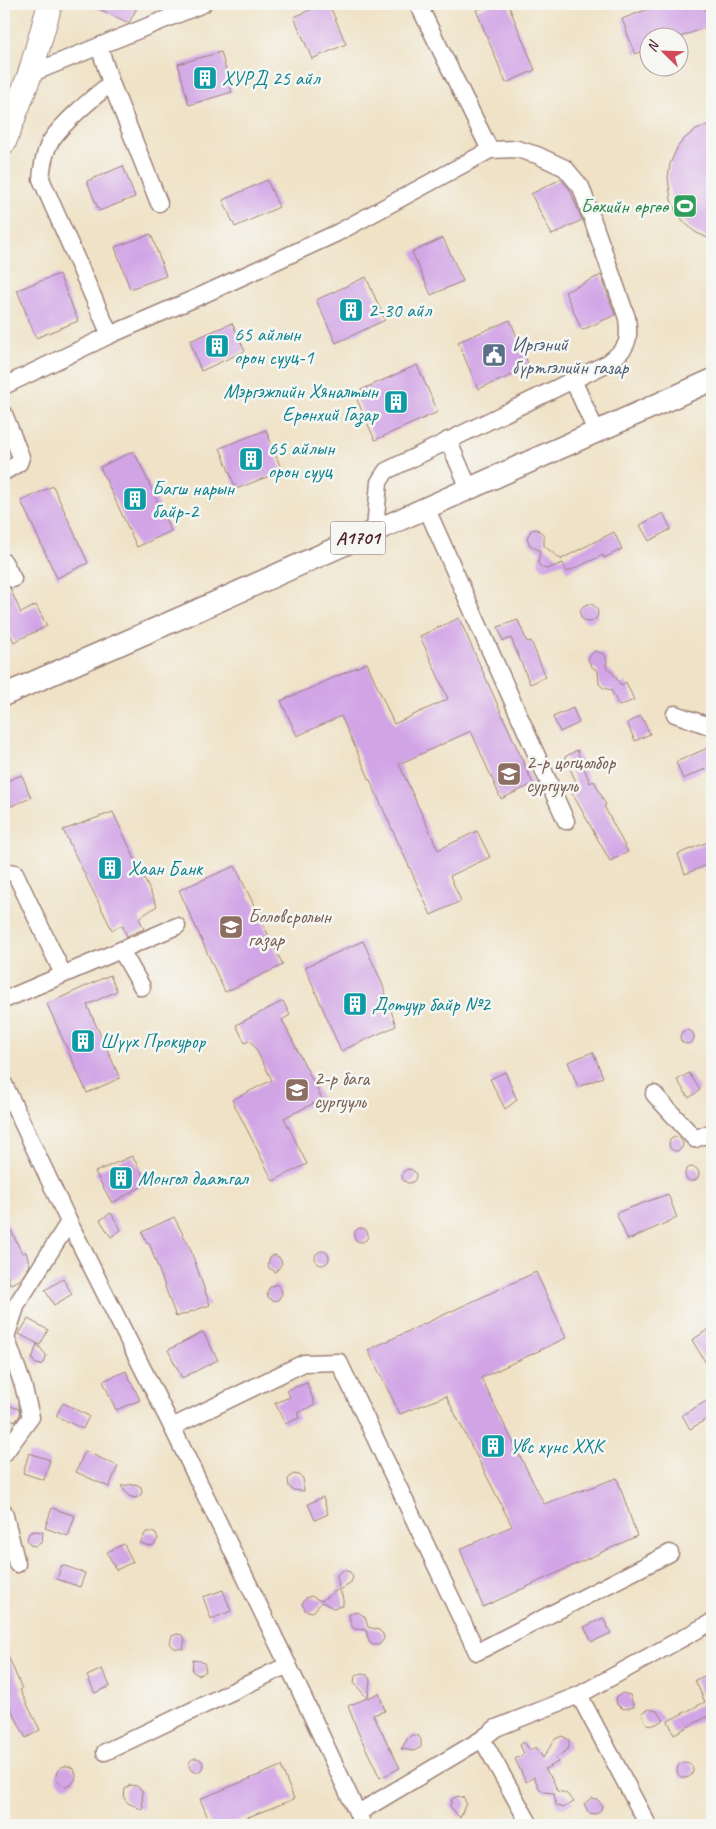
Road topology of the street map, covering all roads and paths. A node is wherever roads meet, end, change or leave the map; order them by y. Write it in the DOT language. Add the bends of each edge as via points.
graph roads {
  1 [pos="50,4"];
  2 [pos="203,4"];
  3 [pos="418,4"];
  4 [pos="99,46"];
  5 [pos="30,74"];
  6 [pos="111,83"];
  7 [pos="4,142"];
  8 [pos="490,150"];
  9 [pos="159,203"];
  10 [pos="110,335"];
  11 [pos="573,380"];
  12 [pos="712,380"];
  13 [pos="4,386"];
  14 [pos="4,414"];
  15 [pos="596,431"];
  16 [pos="448,440"];
  17 [pos="4,472"];
  18 [pos="469,488"];
  19 [pos="426,508"];
  20 [pos="375,530"];
  21 [pos="4,562"];
  22 [pos="13,579"];
  23 [pos="4,695"];
  24 [pos="675,714"];
  25 [pos="712,727"];
  26 [pos="566,821"];
  27 [pos="4,871"];
  28 [pos="177,926"];
  29 [pos="121,950"];
  30 [pos="63,974"];
  31 [pos="142,987"];
  32 [pos="4,1000"];
  33 [pos="4,1084"];
  34 [pos="654,1094"];
  35 [pos="712,1132"];
  36 [pos="69,1222"];
  37 [pos="172,1427"];
  38 [pos="4,1454"];
  39 [pos="4,1512"];
  40 [pos="670,1553"];
  41 [pos="17,1564"];
  42 [pos="712,1622"];
  43 [pos="288,1665"];
  44 [pos="579,1695"];
  45 [pos="482,1739"];
  46 [pos="106,1752"];
  47 [pos="361,1819"];
  48 [pos="530,1825"];
  49 [pos="648,1825"];
  1 -- 5 [label="highway"];
  2 -- 4 [label="street"];
  3 -- 8 [label="street"];
  4 -- 5 [label="street"];
  4 -- 6 [label="street"];
  5 -- 7 [label="highway"];
  6 -- 9 [label="street"];
  6 -- 10 [label="street" via="50,143 42,164 41,179"];
  8 -- 10 [label="street" via="336,233"];
  8 -- 11 [label="street" via="517,149 537,156 565,168 581,188 627,318 629,336 623,351 608,363"];
  10 -- 13 [label="street"];
  11 -- 15 [label="street"];
  11 -- 16 [label="street"];
  12 -- 15 [label="main road, A1701"];
  14 -- 17 [label="street" via="21,457 18,464"];
  15 -- 18 [label="main road, A1701"];
  16 -- 18 [label="street"];
  16 -- 20 [label="street" via="386,471 379,482"];
  18 -- 19 [label="main road, A1701"];
  19 -- 20 [label="main road, A1701"];
  19 -- 26 [label="street"];
  20 -- 23 [label="main road, A1701"];
  21 -- 22 [label="street"];
  24 -- 25 [label="street"];
  27 -- 30 [label="street" via="15,873"];
  28 -- 29 [label="street"];
  29 -- 30 [label="street"];
  29 -- 31 [label="street"];
  30 -- 32 [label="street"];
  33 -- 36 [label="street"];
  34 -- 35 [label="street" via="695,1139"];
  36 -- 37 [label="street"];
  36 -- 38 [label="street" via="17,1304 6,1337 31,1417"];
  37 -- 40 [label="street" via="304,1363 339,1362 477,1652"];
  37 -- 43 [label="street"];
  39 -- 41 [label="street"];
  42 -- 44 [label="street"];
  43 -- 46 [label="street"];
  43 -- 47 [label="street"];
  44 -- 45 [label="street" via="496,1728"];
  44 -- 49 [label="street"];
  45 -- 47 [label="street"];
  45 -- 48 [label="street"];
}
